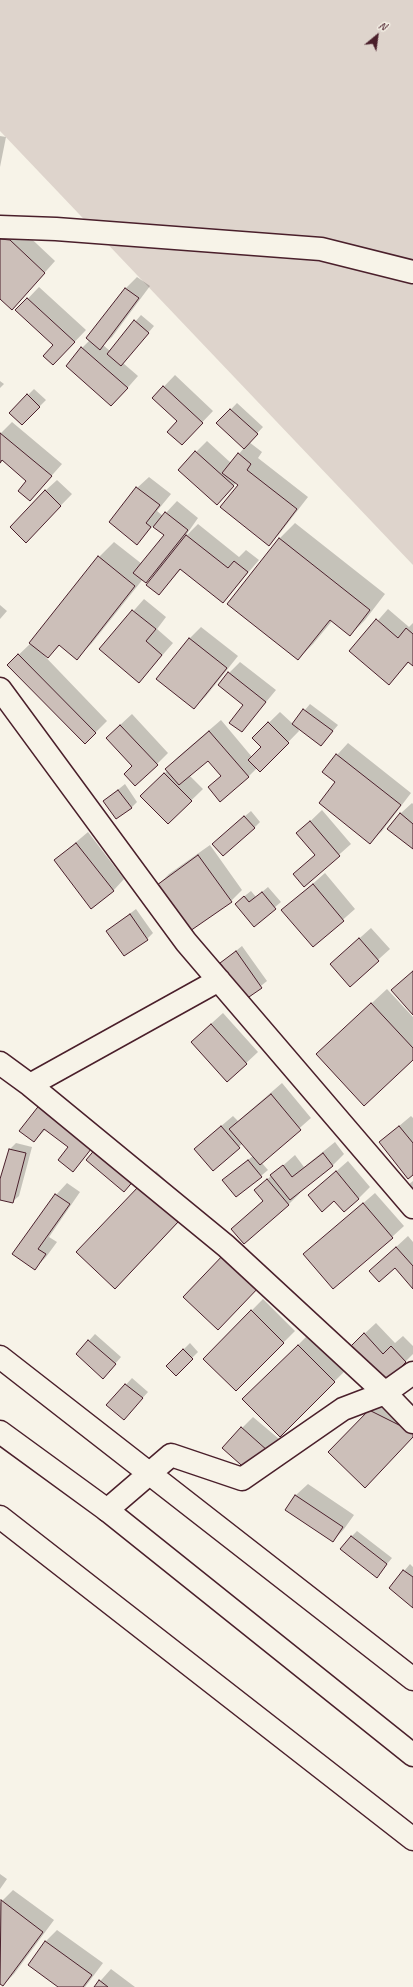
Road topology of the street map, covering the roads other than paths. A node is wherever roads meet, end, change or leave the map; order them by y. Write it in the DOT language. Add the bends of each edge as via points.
graph roads {
  1 [pos="0,227"];
  2 [pos="413,272"];
  3 [pos="0,689"];
  4 [pos="219,980"];
  5 [pos="0,1063"];
  6 [pos="30,1085"];
  7 [pos="413,1207"];
  8 [pos="0,1357"];
  9 [pos="413,1373"];
  10 [pos="385,1393"];
  11 [pos="413,1422"];
  12 [pos="0,1432"];
  13 [pos="150,1473"];
  14 [pos="107,1510"];
  15 [pos="0,1517"];
  16 [pos="413,1679"];
  17 [pos="413,1755"];
  18 [pos="413,1839"];
  1 -- 2 [label="street" via="321,249"];
  3 -- 4 [label="street" via="186,942"];
  4 -- 6 [label="street"];
  4 -- 7 [label="street"];
  5 -- 6 [label="street"];
  6 -- 10 [label="street" via="226,1246"];
  8 -- 13 [label="street"];
  9 -- 10 [label="street"];
  10 -- 11 [label="street"];
  10 -- 13 [label="street" via="343,1409 242,1479 171,1455"];
  12 -- 14 [label="street"];
  13 -- 14 [label="street"];
  13 -- 16 [label="street"];
  14 -- 17 [label="street"];
  15 -- 18 [label="street"];
}
